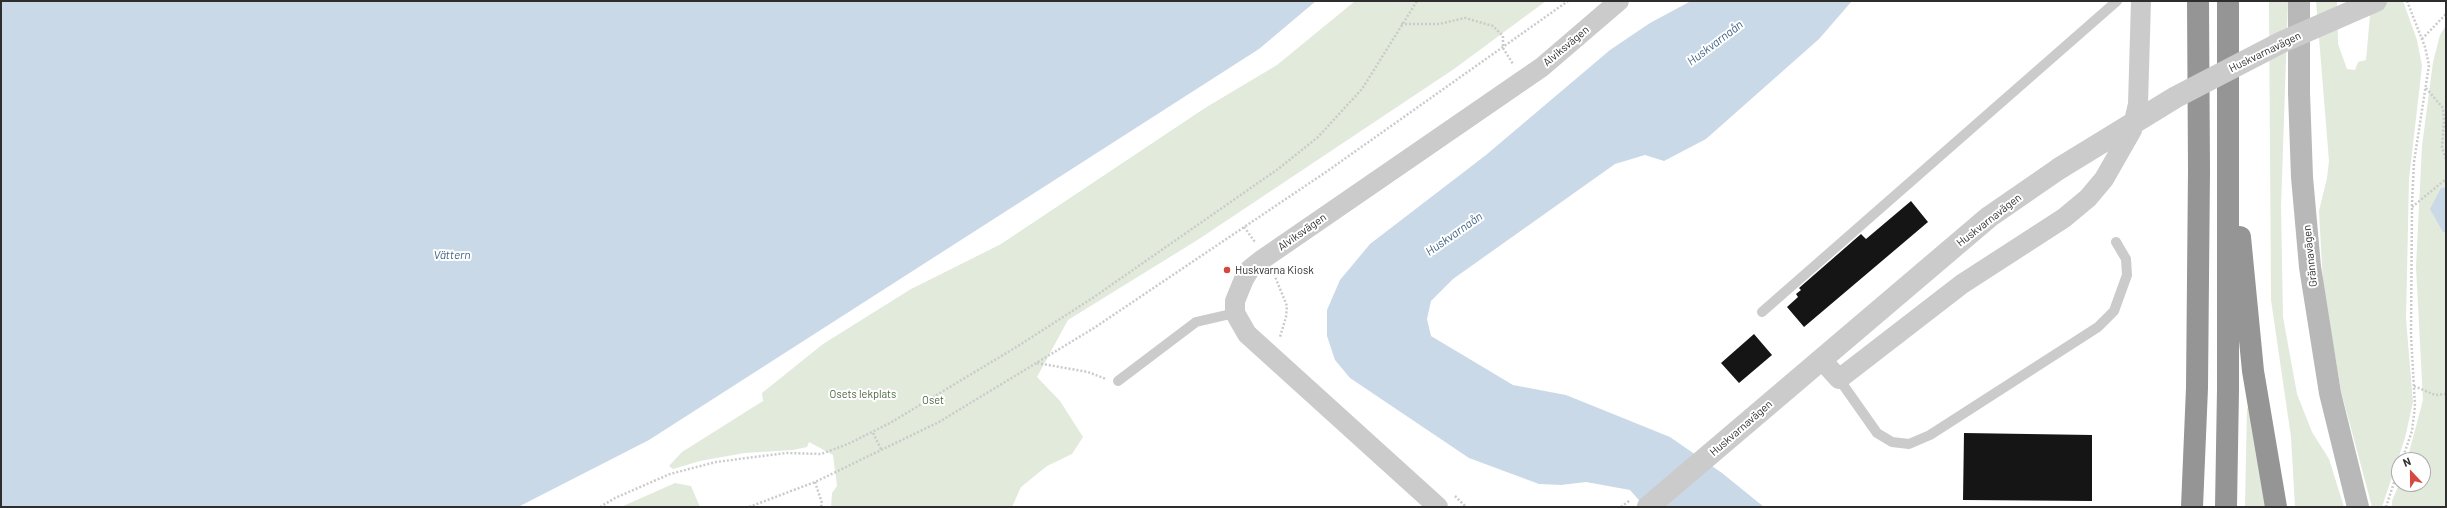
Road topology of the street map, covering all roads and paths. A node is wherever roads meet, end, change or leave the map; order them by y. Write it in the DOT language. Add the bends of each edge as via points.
graph roads {
  1 [pos="1417,1"];
  2 [pos="1568,1"];
  3 [pos="1619,1"];
  4 [pos="2117,1"];
  5 [pos="2141,1"];
  6 [pos="2198,1"];
  7 [pos="2228,1"];
  8 [pos="2299,1"];
  9 [pos="2376,1"];
  10 [pos="2407,1"];
  11 [pos="2446,14"];
  12 [pos="1401,24"];
  13 [pos="2422,39"];
  14 [pos="1503,48"];
  15 [pos="2426,88"];
  16 [pos="2445,130"];
  17 [pos="2228,140"];
  18 [pos="2446,160"];
  19 [pos="2446,179"];
  20 [pos="2412,207"];
  21 [pos="1244,227"];
  22 [pos="2116,242"];
  23 [pos="1266,257"];
  24 [pos="1762,312"];
  25 [pos="1234,313"];
  26 [pos="1280,343"];
  27 [pos="1821,359"];
  28 [pos="1036,363"];
  29 [pos="1839,379"];
  30 [pos="1118,381"];
  31 [pos="2414,386"];
  32 [pos="2446,394"];
  33 [pos="873,433"];
  34 [pos="882,451"];
  35 [pos="2405,452"];
  36 [pos="815,482"];
  37 [pos="2391,492"];
  38 [pos="1444,499"];
  39 [pos="600,507"];
  40 [pos="749,507"];
  41 [pos="821,507"];
  42 [pos="1466,507"];
  43 [pos="1648,507"];
  44 [pos="2192,507"];
  45 [pos="2226,507"];
  46 [pos="2276,507"];
  47 [pos="2358,507"];
  48 [pos="2386,507"];
  1 -- 12 [label="path"];
  2 -- 14 [label="path"];
  3 -- 23 [label="street, Alviksvägen" via="1542,67"];
  4 -- 24 [label="lane"];
  5 -- 29 [label="street" via="2138,104 2132,130 2104,179 2088,198 2064,218 1962,284"];
  6 -- 44 [label="highway" via="2197,388"];
  7 -- 17 [label="highway"];
  8 -- 47 [label="main road, Grännavägen" via="2302,177 2310,267 2330,393"];
  9 -- 27 [label="street, Huskvarnavägen, bridge" via="2282,42 2176,97 2060,168 1988,217"];
  10 -- 13 [label="path"];
  11 -- 13 [label="path"];
  12 -- 14 [label="path" via="1438,24 1465,18 1493,26 1503,36"];
  12 -- 33 [label="path" via="1362,89 1318,136 1278,169 1094,297"];
  13 -- 15 [label="path" via="2429,65"];
  14 -- 21 [label="path"];
  15 -- 16 [label="path" via="2443,108"];
  15 -- 20 [label="path" via="2414,162"];
  16 -- 18 [label="path" via="2442,147"];
  17 -- 45 [label="highway"];
  17 -- 46 [label="highway" via="2253,371"];
  19 -- 20 [label="path"];
  20 -- 31 [label="path" via="2410,284"];
  21 -- 23 [label="path"];
  21 -- 28 [label="path" via="1094,328"];
  22 -- 29 [label="lane" via="2126,259 2128,275 2114,311 2098,327 1930,435 1910,444 1892,442 1877,433"];
  23 -- 25 [label="street, Alviksvägen" via="1250,269 1244,279 1235,301"];
  23 -- 26 [label="path" via="1287,306"];
  25 -- 30 [label="lane" via="1196,322"];
  25 -- 38 [label="street" via="1247,334"];
  27 -- 29 [label="street"];
  27 -- 43 [label="street, Huskvarnavägen"];
  28 -- 30 [label="path" via="1088,372"];
  28 -- 34 [label="path" via="940,422"];
  31 -- 32 [label="path" via="2435,395"];
  31 -- 35 [label="path" via="2412,431"];
  33 -- 34 [label="path"];
  33 -- 39 [label="path" via="821,454 751,456 670,474"];
  34 -- 36 [label="path"];
  36 -- 40 [label="path"];
  36 -- 41 [label="path"];
  37 -- 48 [label="path"];
  38 -- 42 [label="path"];
}
